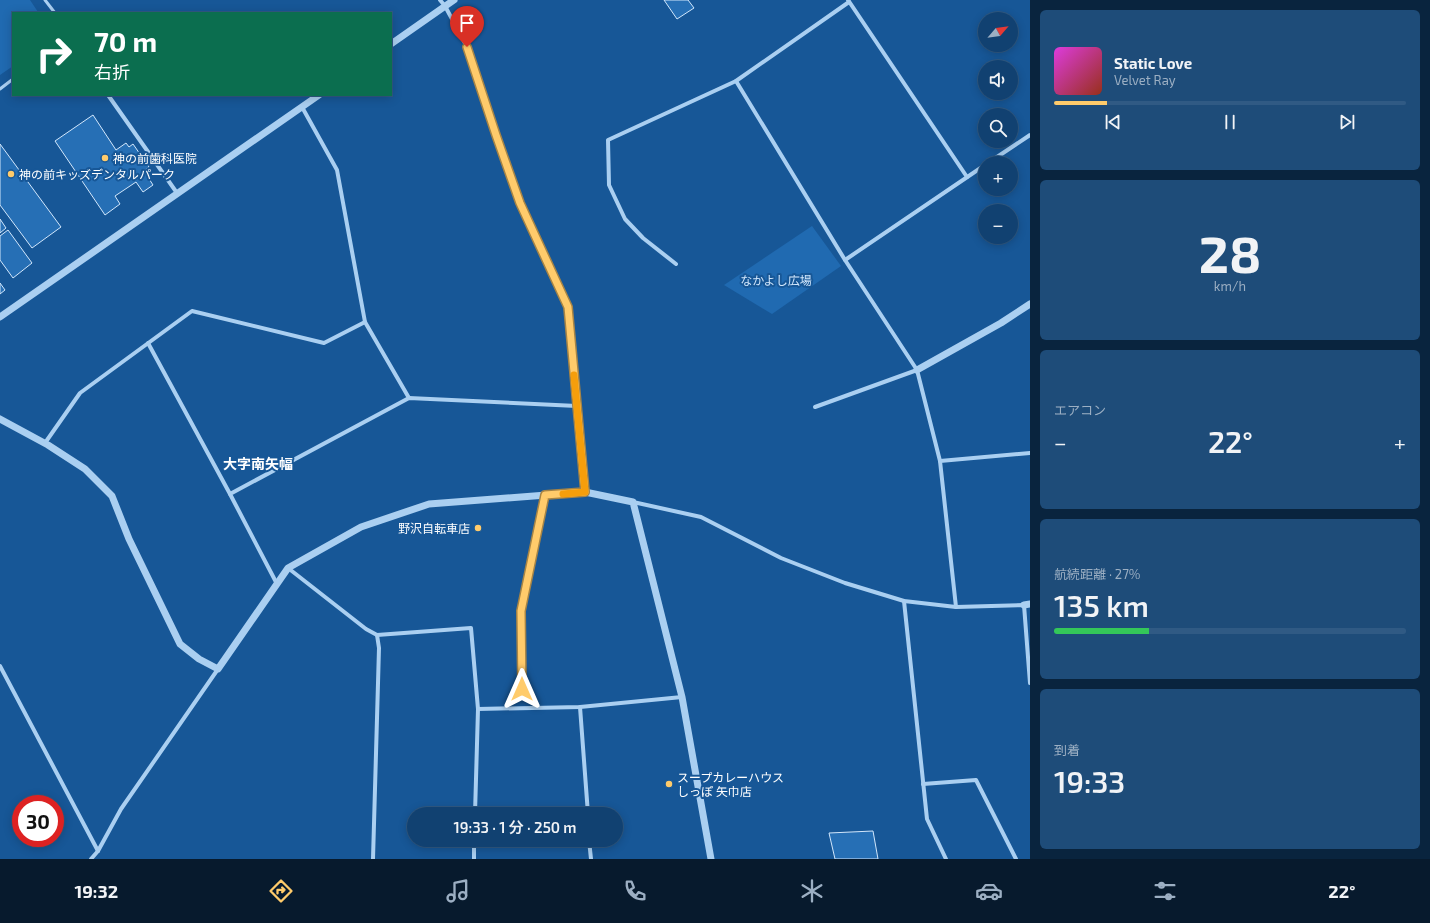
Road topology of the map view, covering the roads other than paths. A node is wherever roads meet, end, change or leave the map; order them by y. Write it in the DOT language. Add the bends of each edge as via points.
graph roads {
  1 [pos="45,0"];
  2 [pos="454,0"];
  3 [pos="849,1"];
  4 [pos="443,3"];
  5 [pos="53,12"];
  6 [pos="392,43"];
  7 [pos="12,80"];
  8 [pos="736,81"];
  9 [pos="0,89"];
  10 [pos="109,96"];
  11 [pos="318,96"];
  12 [pos="302,107"];
  13 [pos="1030,135"];
  14 [pos="998,156"];
  15 [pos="978,170"];
  16 [pos="967,177"];
  17 [pos="177,193"];
  18 [pos="845,260"];
  19 [pos="676,264"];
  20 [pos="1030,304"];
  21 [pos="0,317"];
  22 [pos="364,322"];
  23 [pos="148,343"];
  24 [pos="917,370"];
  25 [pos="409,398"];
  26 [pos="577,406"];
  27 [pos="815,407"];
  28 [pos="0,419"];
  29 [pos="45,443"];
  30 [pos="1030,452"];
  31 [pos="940,461"];
  32 [pos="585,492"];
  33 [pos="230,494"];
  34 [pos="545,495"];
  35 [pos="633,502"];
  36 [pos="288,568"];
  37 [pos="277,584"];
  38 [pos="904,601"];
  39 [pos="1027,605"];
  40 [pos="956,607"];
  41 [pos="377,635"];
  42 [pos="0,666"];
  43 [pos="218,669"];
  44 [pos="1030,683"];
  45 [pos="522,689"];
  46 [pos="682,696"];
  47 [pos="580,707"];
  48 [pos="478,709"];
  49 [pos="923,784"];
  50 [pos="475,807"];
  51 [pos="587,807"];
  52 [pos="474,847"];
  53 [pos="590,847"];
  54 [pos="98,850"];
  55 [pos="91,859"];
  56 [pos="373,859"];
  57 [pos="474,859"];
  58 [pos="591,859"];
  59 [pos="712,859"];
  60 [pos="946,859"];
  61 [pos="1016,859"];
  1 -- 5 [label="lane"];
  2 -- 4 [label="street"];
  3 -- 8 [label="street"];
  3 -- 16 [label="street"];
  4 -- 6 [label="street"];
  4 -- 26 [label="street" via="467,47 520,203 568,307"];
  7 -- 9 [label="lane"];
  8 -- 18 [label="street"];
  8 -- 19 [label="street" via="608,140 609,185 625,219 643,238"];
  10 -- 17 [label="street"];
  11 -- 12 [label="street"];
  12 -- 17 [label="street"];
  12 -- 22 [label="street" via="337,170"];
  13 -- 14 [label="street"];
  15 -- 16 [label="street"];
  16 -- 18 [label="street"];
  17 -- 21 [label="street"];
  18 -- 24 [label="street"];
  20 -- 24 [label="street"];
  22 -- 23 [label="street" via="324,343 192,311"];
  22 -- 25 [label="street"];
  23 -- 29 [label="street" via="80,393"];
  23 -- 33 [label="street"];
  24 -- 27 [label="street"];
  24 -- 31 [label="street"];
  25 -- 26 [label="street"];
  25 -- 33 [label="street"];
  26 -- 32 [label="street"];
  28 -- 29 [label="street"];
  29 -- 43 [label="street" via="84,469 112,496 129,540 180,644 199,659"];
  30 -- 31 [label="street"];
  31 -- 40 [label="street"];
  32 -- 34 [label="street"];
  32 -- 35 [label="street"];
  33 -- 37 [label="street"];
  34 -- 36 [label="street" via="429,504 361,527"];
  34 -- 45 [label="street" via="521,611"];
  35 -- 38 [label="street" via="701,517 781,558 845,583"];
  35 -- 46 [label="street"];
  36 -- 37 [label="street"];
  36 -- 41 [label="street"];
  37 -- 43 [label="street"];
  38 -- 40 [label="street"];
  38 -- 49 [label="street"];
  39 -- 40 [label="street"];
  39 -- 44 [label="street"];
  41 -- 48 [label="street" via="471,628"];
  41 -- 56 [label="street" via="379,648"];
  42 -- 54 [label="street"];
  43 -- 54 [label="street" via="120,809"];
  46 -- 47 [label="street"];
  46 -- 59 [label="street"];
  47 -- 48 [label="street"];
  47 -- 51 [label="street"];
  48 -- 50 [label="street"];
  49 -- 60 [label="street" via="927,819"];
  49 -- 61 [label="street" via="976,780"];
  52 -- 57 [label="street"];
  53 -- 58 [label="street"];
  54 -- 55 [label="street"];
}
